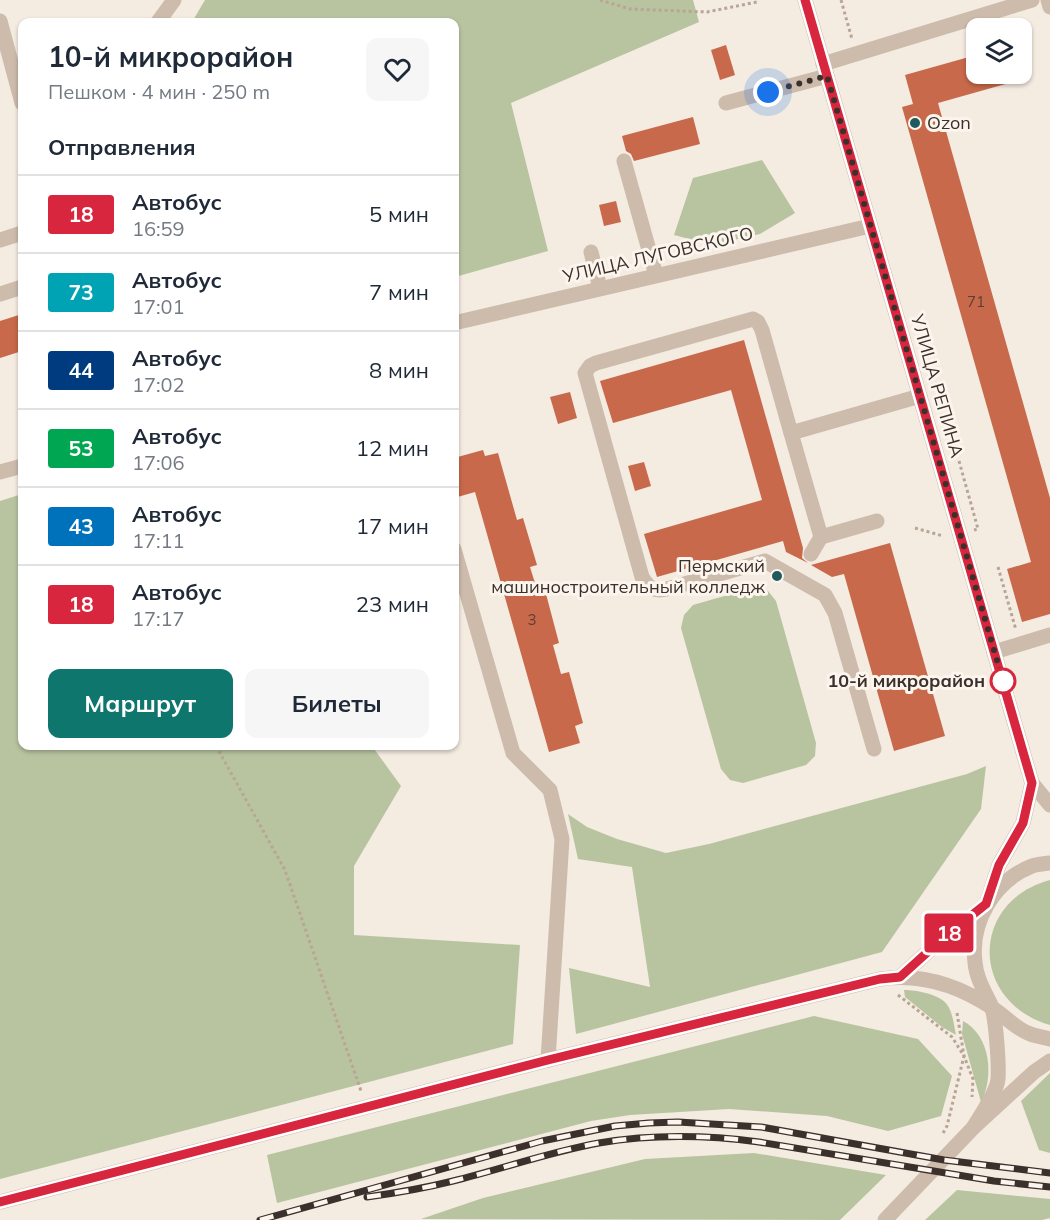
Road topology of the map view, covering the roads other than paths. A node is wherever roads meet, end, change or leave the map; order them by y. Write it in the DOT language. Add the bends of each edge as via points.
graph roads {
  1 [pos="174,0"];
  2 [pos="805,0"];
  3 [pos="1032,0"];
  4 [pos="1048,0"];
  5 [pos="1050,7"];
  6 [pos="161,18"];
  7 [pos="0,21"];
  8 [pos="825,70"];
  9 [pos="18,77"];
  10 [pos="726,103"];
  11 [pos="624,160"];
  12 [pos="870,226"];
  13 [pos="18,234"];
  14 [pos="0,240"];
  15 [pos="591,252"];
  16 [pos="656,275"];
  17 [pos="18,288"];
  18 [pos="600,288"];
  19 [pos="0,294"];
  20 [pos="459,322"];
  21 [pos="920,396"];
  22 [pos="791,433"];
  23 [pos="18,467"];
  24 [pos="0,472"];
  25 [pos="877,521"];
  26 [pos="821,537"];
  27 [pos="459,566"];
  28 [pos="798,579"];
  29 [pos="1050,635"];
  30 [pos="994,652"];
  31 [pos="874,749"];
  32 [pos="1032,783"];
  33 [pos="1050,805"];
  34 [pos="1050,863"];
  35 [pos="986,904"];
  36 [pos="900,977"];
  37 [pos="992,1008"];
  38 [pos="1050,1039"];
  39 [pos="548,1060"];
  40 [pos="1050,1061"];
  41 [pos="973,1128"];
  42 [pos="0,1202"];
  43 [pos="885,1220"];
  1 -- 6 [label="street"];
  2 -- 8 [label="street, УЛИЦА РЕПИНА"];
  3 -- 8 [label="street" via="856,53"];
  4 -- 5 [label="street"];
  7 -- 9 [label="street"];
  8 -- 10 [label="street"];
  8 -- 12 [label="street, УЛИЦА РЕПИНА"];
  11 -- 16 [label="street"];
  12 -- 16 [label="street, УЛИЦА ЛУГОВСКОГО"];
  12 -- 21 [label="street, УЛИЦА РЕПИНА"];
  13 -- 14 [label="street"];
  15 -- 18 [label="street"];
  16 -- 18 [label="street, УЛИЦА ЛУГОВСКОГО"];
  17 -- 19 [label="street"];
  18 -- 20 [label="street, УЛИЦА ЛУГОВСКОГО"];
  21 -- 22 [label="street"];
  21 -- 30 [label="street, УЛИЦА РЕПИНА"];
  22 -- 26 [label="street"];
  22 -- 28 [label="street" via="762,330 753,319 596,363 585,373 648,587 667,590 765,561"];
  23 -- 24 [label="street"];
  25 -- 26 [label="street"];
  26 -- 28 [label="street"];
  27 -- 39 [label="street" via="513,753 550,790 562,839"];
  28 -- 31 [label="street" via="831,602"];
  29 -- 30 [label="street"];
  30 -- 32 [label="street, УЛИЦА РЕПИНА"];
  32 -- 33 [label="street"];
  32 -- 35 [label="street" via="1023,823 999,865"];
  34 -- 35 [label="street" via="1032,866 1006,881"];
  35 -- 36 [label="street"];
  35 -- 37 [label="street" via="975,933 975,963"];
  36 -- 37 [label="street" via="958,989"];
  36 -- 39 [label="street"];
  37 -- 38 [label="street" via="1027,1033"];
  37 -- 41 [label="street" via="998,1082"];
  39 -- 42 [label="street"];
  40 -- 41 [label="street"];
  41 -- 43 [label="street"];
}
